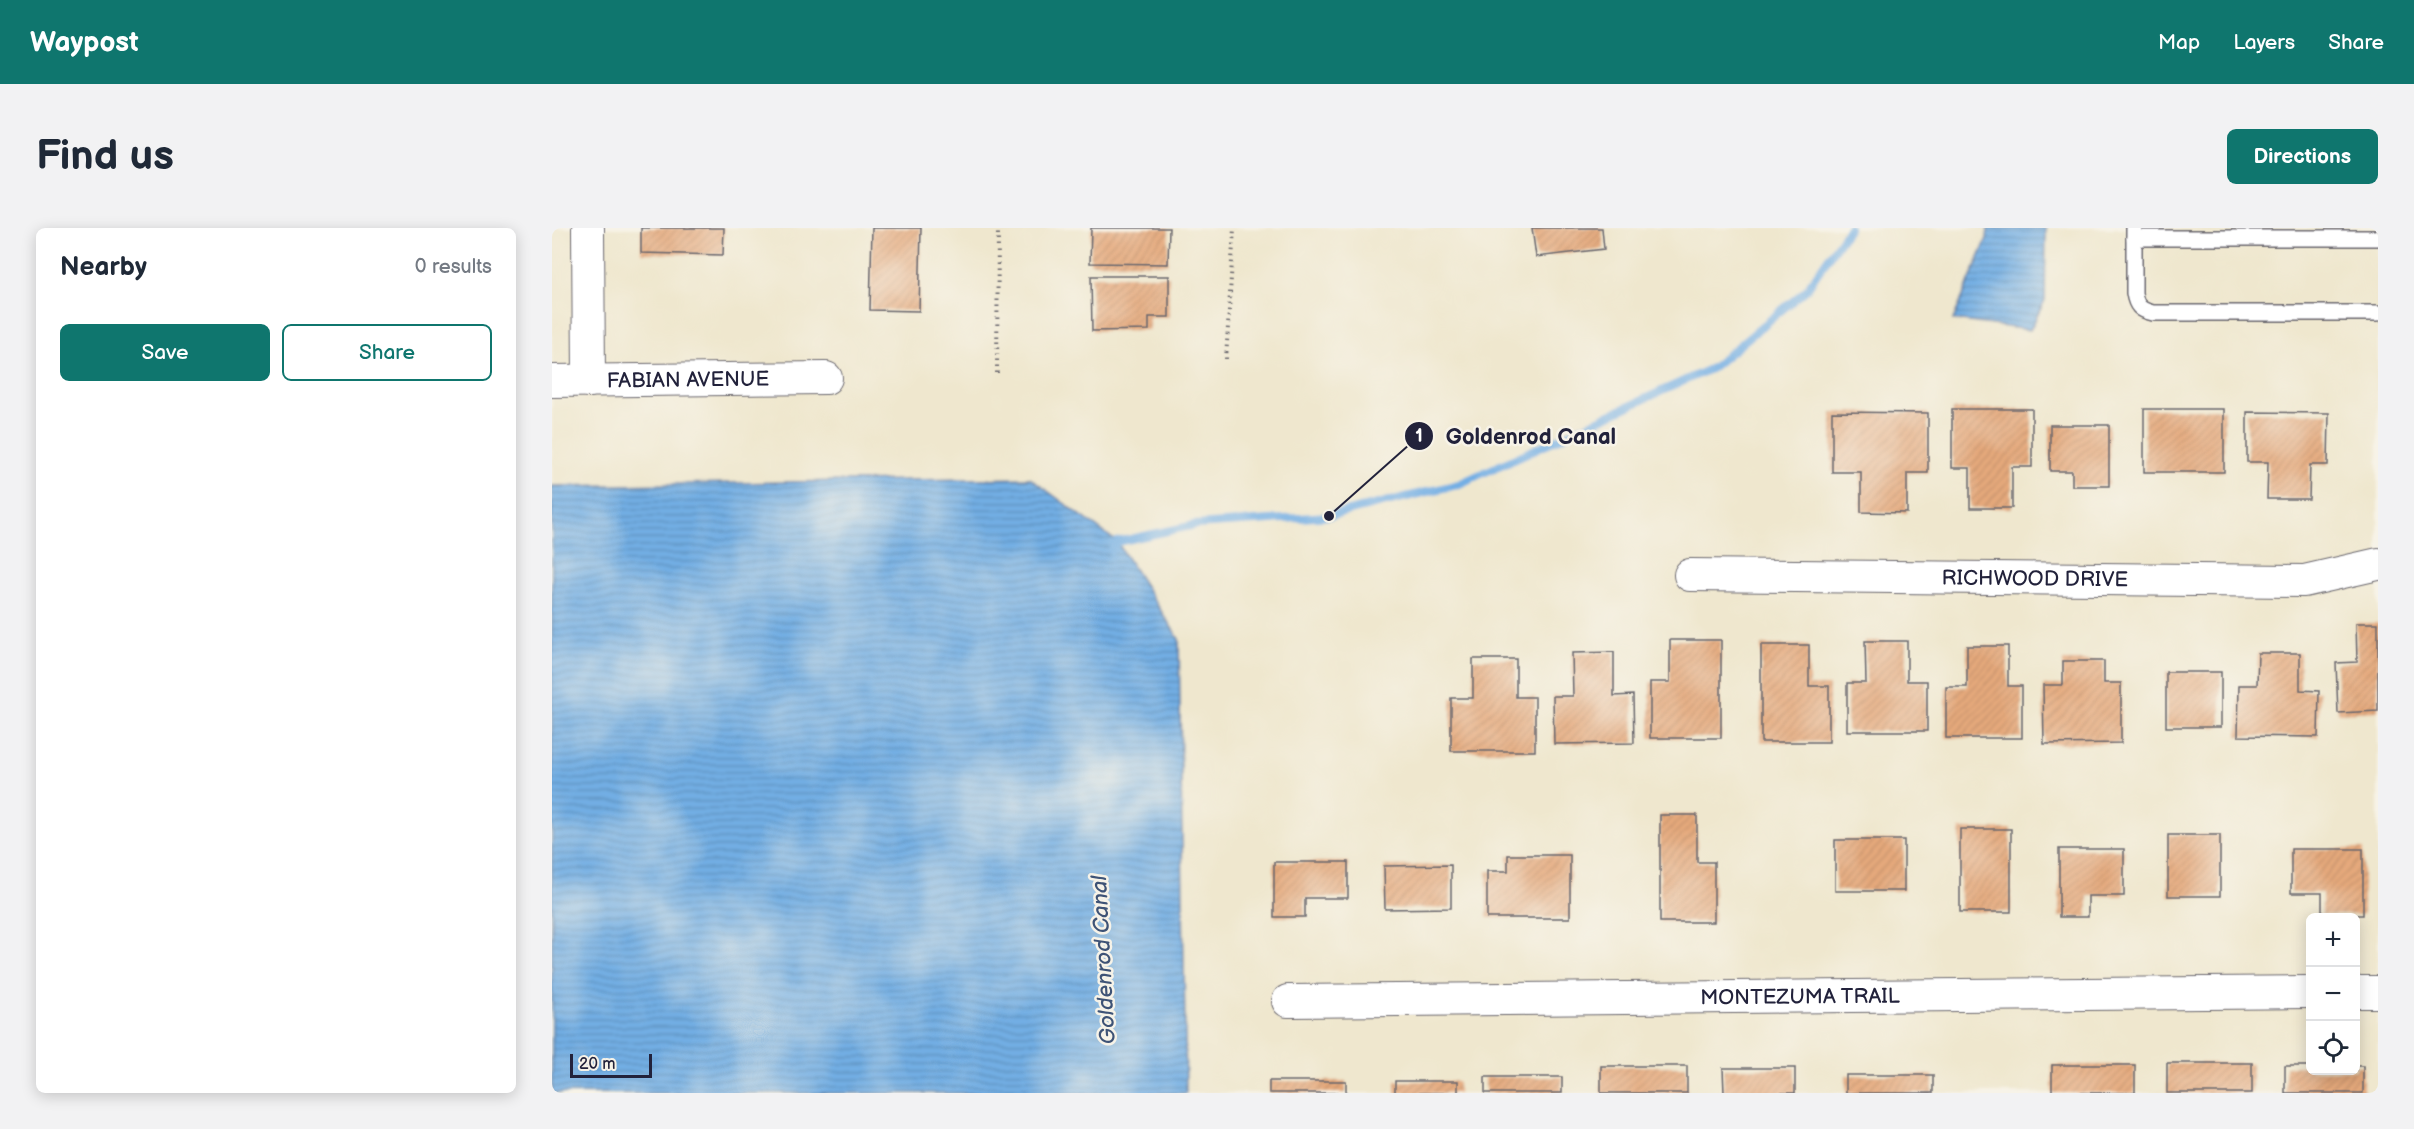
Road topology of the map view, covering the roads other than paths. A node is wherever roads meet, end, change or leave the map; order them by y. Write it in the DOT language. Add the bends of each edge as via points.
graph roads {
  1 [pos="588,228"];
  2 [pos="2134,233"];
  3 [pos="2378,238"];
  4 [pos="2378,314"];
  5 [pos="826,378"];
  6 [pos="552,381"];
  7 [pos="589,381"];
  8 [pos="2378,564"];
  9 [pos="1690,575"];
  10 [pos="2306,992"];
  11 [pos="2360,992"];
  12 [pos="2378,992"];
  13 [pos="1288,1001"];
  1 -- 7 [label="street"];
  2 -- 3 [label="lane"];
  2 -- 4 [label="lane" via="2135,303 2153,314"];
  5 -- 7 [label="street, FABIAN AVENUE"];
  6 -- 7 [label="street, FABIAN AVENUE"];
  8 -- 9 [label="street, RICHWOOD DRIVE" via="2304,581"];
  10 -- 13 [label="street, MONTEZUMA TRAIL"];
  11 -- 12 [label="street"];
}
